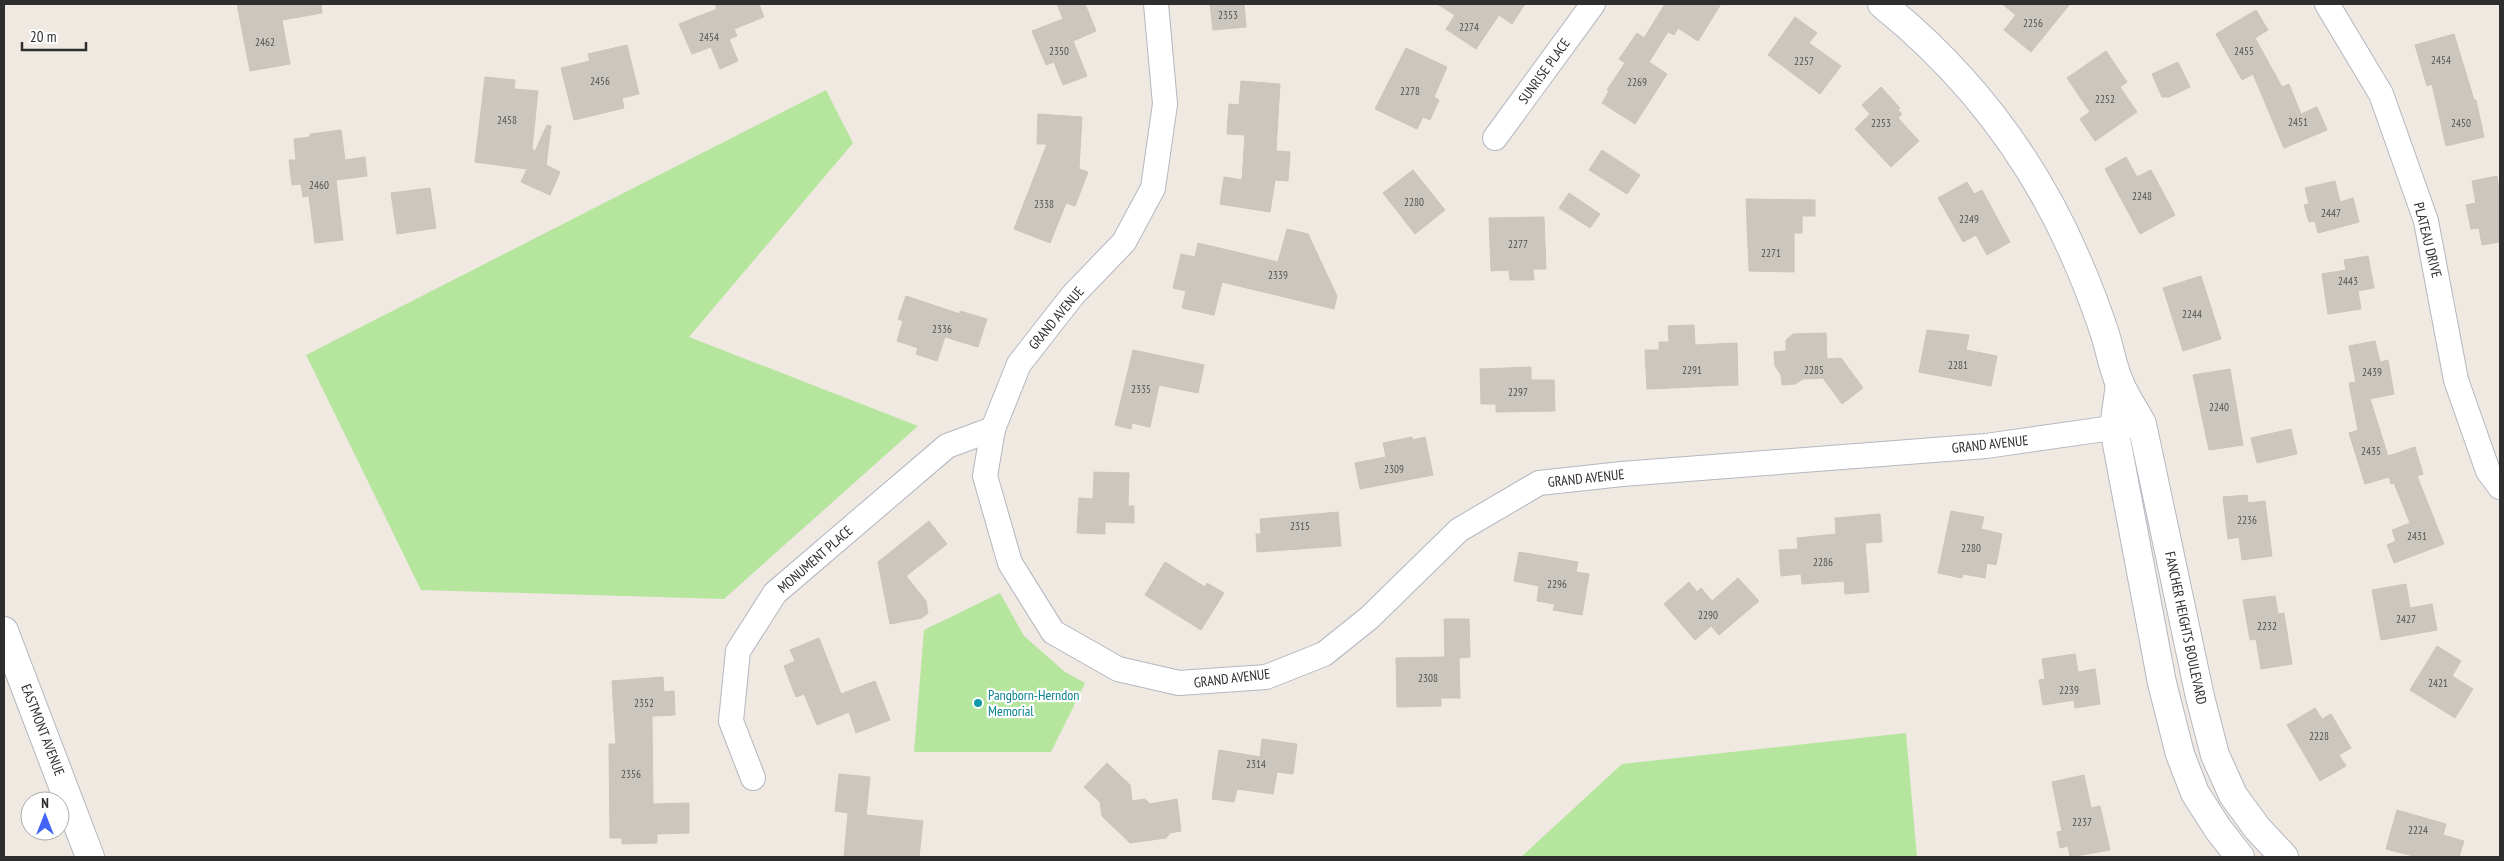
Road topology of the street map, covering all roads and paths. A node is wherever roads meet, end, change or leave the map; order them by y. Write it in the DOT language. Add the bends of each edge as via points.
graph roads {
  1 [pos="1156,4"];
  2 [pos="1593,4"];
  3 [pos="1882,4"];
  4 [pos="2327,4"];
  5 [pos="1495,138"];
  6 [pos="2120,384"];
  7 [pos="2142,424"];
  8 [pos="2114,428"];
  9 [pos="992,429"];
  10 [pos="2500,487"];
  11 [pos="4,631"];
  12 [pos="753,778"];
  13 [pos="90,857"];
  14 [pos="2240,857"];
  15 [pos="2284,857"];
  1 -- 9 [label="street, GRAND AVENUE" via="1165,104 1153,188 1124,242 1073,296 1018,364"];
  2 -- 5 [label="street, SUNRISE PLACE"];
  3 -- 6 [label="street, FANCHER HEIGHTS BOULEVARD" via="1921,35 1971,88 2020,150 2052,205 2079,264"];
  4 -- 10 [label="street, PLATEAU DRIVE" via="2384,103 2426,221 2456,380 2488,471"];
  6 -- 7 [label="street, FANCHER HEIGHTS BOULEVARD"];
  6 -- 8 [label="street, FANCHER HEIGHTS BOULEVARD"];
  7 -- 8 [label="street, GRAND AVENUE"];
  7 -- 15 [label="street, FANCHER HEIGHTS BOULEVARD" via="2215,755 2233,795"];
  8 -- 9 [label="street, GRAND AVENUE" via="1986,446 1539,483 1459,530 1368,618 1324,654 1266,677 1179,684 1118,669 1053,632 1010,563 985,476"];
  8 -- 14 [label="street, FANCHER HEIGHTS BOULEVARD" via="2159,666 2180,754 2195,793"];
  9 -- 12 [label="street, MONUMENT PLACE" via="947,446 775,593 738,651 730,721"];
  11 -- 13 [label="street, EASTMONT AVENUE"];
}
